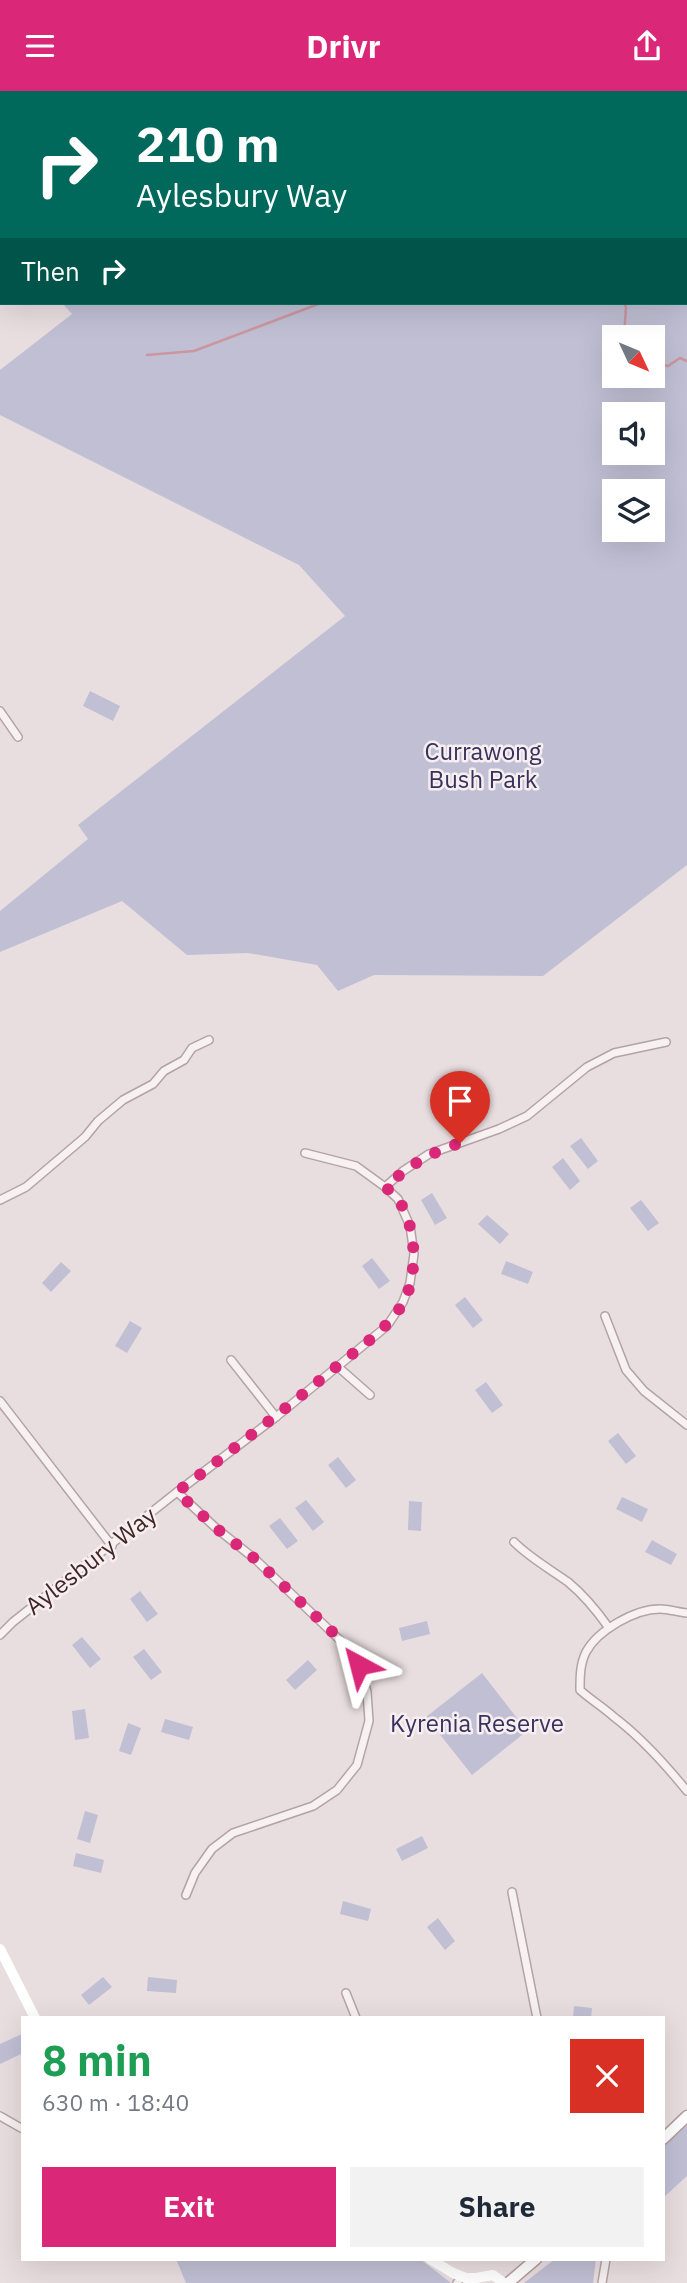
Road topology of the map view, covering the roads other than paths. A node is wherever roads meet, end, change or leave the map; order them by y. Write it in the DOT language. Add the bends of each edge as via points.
graph roads {
  1 [pos="0,711"];
  2 [pos="18,737"];
  3 [pos="209,1040"];
  4 [pos="666,1042"];
  5 [pos="305,1153"];
  6 [pos="385,1187"];
  7 [pos="0,1200"];
  8 [pos="605,1315"];
  9 [pos="230,1360"];
  10 [pos="337,1366"];
  11 [pos="370,1395"];
  12 [pos="0,1401"];
  13 [pos="276,1417"];
  14 [pos="687,1425"];
  15 [pos="177,1492"];
  16 [pos="514,1542"];
  17 [pos="111,1546"];
  18 [pos="687,1613"];
  19 [pos="609,1628"];
  20 [pos="0,1635"];
  21 [pos="687,1791"];
  22 [pos="512,1892"];
  23 [pos="186,1895"];
  24 [pos="0,1949"];
  25 [pos="346,1993"];
  26 [pos="34,2016"];
  27 [pos="355,2016"];
  28 [pos="537,2016"];
  29 [pos="0,2116"];
  30 [pos="687,2116"];
  31 [pos="21,2128"];
  32 [pos="665,2137"];
  33 [pos="432,2261"];
  34 [pos="534,2261"];
  35 [pos="606,2261"];
  36 [pos="459,2281"];
  37 [pos="506,2283"];
  38 [pos="602,2283"];
  1 -- 2 [label="street"];
  3 -- 7 [label="street" via="192,1048 153,1084 123,1100 26,1187"];
  4 -- 6 [label="street" via="614,1053 587,1067 527,1116 429,1154"];
  5 -- 6 [label="street, Aylesbury Way" via="356,1166"];
  6 -- 10 [label="street, Aylesbury Way" via="398,1199 410,1226 414,1254 410,1283 387,1326"];
  8 -- 14 [label="street" via="626,1370 644,1391"];
  9 -- 13 [label="street"];
  10 -- 11 [label="street"];
  10 -- 13 [label="street, Aylesbury Way"];
  12 -- 17 [label="street"];
  13 -- 15 [label="street, Aylesbury Way"];
  15 -- 17 [label="street, Aylesbury Way"];
  15 -- 23 [label="street" via="342,1641 359,1665 369,1721 356,1765 337,1790 313,1806 233,1833 212,1849"];
  16 -- 19 [label="street" via="570,1584"];
  17 -- 20 [label="street, Aylesbury Way"];
  18 -- 19 [label="street" via="659,1609 635,1614"];
  19 -- 21 [label="street" via="586,1651 580,1690 659,1756"];
  22 -- 28 [label="street"];
  24 -- 26 [label="main road"];
  25 -- 27 [label="street"];
  29 -- 31 [label="street"];
  30 -- 32 [label="main road"];
  33 -- 36 [label="main road"];
  34 -- 37 [label="main road"];
  35 -- 38 [label="street"];
  36 -- 37 [label="main road" via="493,2275"];
}
